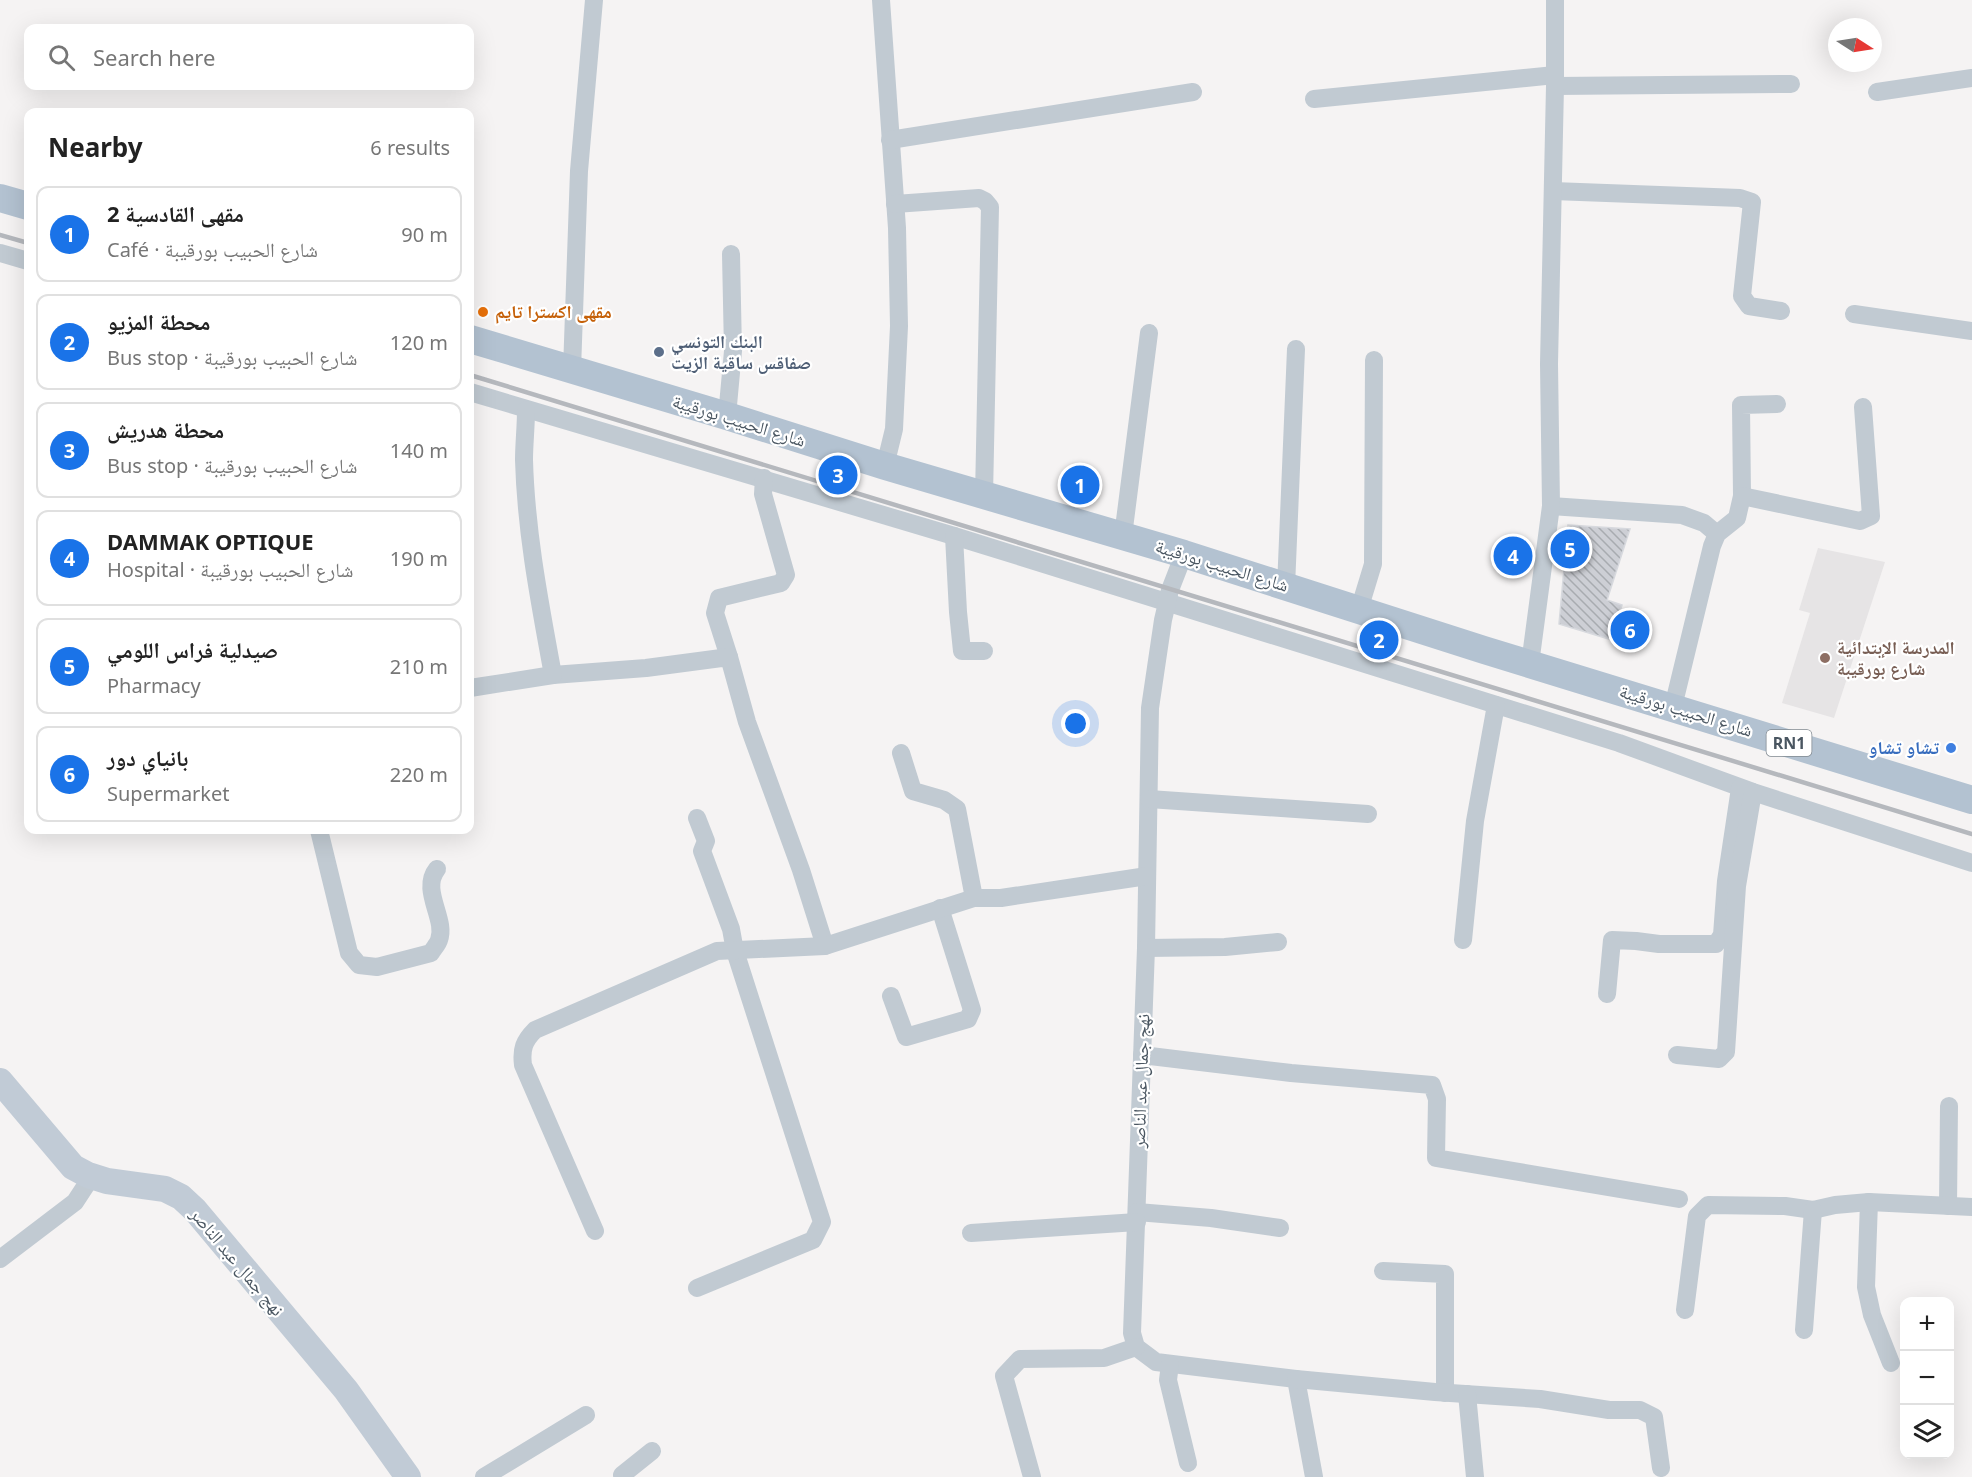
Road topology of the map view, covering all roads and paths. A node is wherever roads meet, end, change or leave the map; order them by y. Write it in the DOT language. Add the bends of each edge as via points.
graph roads {
  1 [pos="594,0"];
  2 [pos="881,0"];
  3 [pos="1555,0"];
  4 [pos="1972,78"];
  5 [pos="1555,80"];
  6 [pos="1791,84"];
  7 [pos="1193,92"];
  8 [pos="1877,92"];
  9 [pos="1314,99"];
  10 [pos="890,140"];
  11 [pos="1553,191"];
  12 [pos="0,198"];
  13 [pos="895,204"];
  14 [pos="24,205"];
  15 [pos="0,253"];
  16 [pos="731,254"];
  17 [pos="24,260"];
  18 [pos="1781,311"];
  19 [pos="1854,314"];
  20 [pos="1972,331"];
  21 [pos="1149,333"];
  22 [pos="474,340"];
  23 [pos="1296,349"];
  24 [pos="1374,360"];
  25 [pos="572,370"];
  26 [pos="474,393"];
  27 [pos="1777,404"];
  28 [pos="1863,407"];
  29 [pos="526,410"];
  30 [pos="727,416"];
  31 [pos="885,466"];
  32 [pos="764,478"];
  33 [pos="984,496"];
  34 [pos="1743,496"];
  35 [pos="1551,506"];
  36 [pos="1718,534"];
  37 [pos="954,536"];
  38 [pos="1123,536"];
  39 [pos="1184,554"];
  40 [pos="1286,586"];
  41 [pos="1167,602"];
  42 [pos="1359,610"];
  43 [pos="984,651"];
  44 [pos="729,657"];
  45 [pos="1530,664"];
  46 [pos="553,675"];
  47 [pos="474,687"];
  48 [pos="1496,705"];
  49 [pos="1673,707"];
  50 [pos="901,753"];
  51 [pos="1746,790"];
  52 [pos="1149,799"];
  53 [pos="1972,800"];
  54 [pos="1368,814"];
  55 [pos="697,818"];
  56 [pos="320,834"];
  57 [pos="1972,863"];
  58 [pos="436,869"];
  59 [pos="1148,876"];
  60 [pos="974,898"];
  61 [pos="940,908"];
  62 [pos="1463,940"];
  63 [pos="1278,942"];
  64 [pos="825,946"];
  65 [pos="1146,948"];
  66 [pos="735,951"];
  67 [pos="1607,994"];
  68 [pos="891,996"];
  69 [pos="1142,1055"];
  70 [pos="1677,1055"];
  71 [pos="2,1087"];
  72 [pos="1949,1106"];
  73 [pos="92,1176"];
  74 [pos="1678,1199"];
  75 [pos="1869,1202"];
  76 [pos="1948,1206"];
  77 [pos="1972,1208"];
  78 [pos="1813,1210"];
  79 [pos="1137,1217"];
  80 [pos="1280,1228"];
  81 [pos="595,1231"];
  82 [pos="971,1233"];
  83 [pos="0,1259"];
  84 [pos="1383,1271"];
  85 [pos="697,1288"];
  86 [pos="1685,1310"];
  87 [pos="1804,1330"];
  88 [pos="1136,1347"];
  89 [pos="1891,1363"];
  90 [pos="1170,1364"];
  91 [pos="1296,1379"];
  92 [pos="1445,1393"];
  93 [pos="1467,1394"];
  94 [pos="586,1415"];
  95 [pos="652,1451"];
  96 [pos="1188,1463"];
  97 [pos="1660,1468"];
  98 [pos="408,1477"];
  99 [pos="484,1477"];
  100 [pos="623,1477"];
  101 [pos="1032,1477"];
  102 [pos="1314,1477"];
  103 [pos="1475,1477"];
  1 -- 25 [label="street" via="579,171"];
  2 -- 10 [label="street"];
  3 -- 5 [label="street"];
  4 -- 8 [label="street"];
  5 -- 6 [label="street"];
  5 -- 9 [label="street"];
  5 -- 11 [label="street"];
  7 -- 10 [label="street"];
  10 -- 13 [label="street"];
  11 -- 18 [label="street" via="1740,198 1752,202 1742,296 1749,306"];
  11 -- 35 [label="street"];
  12 -- 14 [label="main road"];
  13 -- 31 [label="street" via="899,326 894,429"];
  13 -- 33 [label="street" via="979,198 990,207"];
  15 -- 17 [label="street"];
  16 -- 30 [label="street" via="733,351"];
  19 -- 20 [label="street"];
  21 -- 38 [label="street"];
  22 -- 25 [label="main road, شارع الحبيب بورقيبة / RN1"];
  23 -- 40 [label="street"];
  24 -- 42 [label="street" via="1373,564"];
  25 -- 30 [label="main road, شارع الحبيب بورقيبة / RN1"];
  26 -- 29 [label="street"];
  27 -- 34 [label="street" via="1741,405"];
  28 -- 34 [label="street" via="1871,516 1860,521"];
  29 -- 32 [label="street"];
  29 -- 46 [label="street" via="527,507"];
  30 -- 31 [label="main road, شارع الحبيب بورقيبة / RN1"];
  31 -- 33 [label="main road, شارع الحبيب بورقيبة / RN1"];
  32 -- 37 [label="street"];
  32 -- 44 [label="street" via="762,494 786,575 781,583 719,598 715,613"];
  33 -- 38 [label="main road, شارع الحبيب بورقيبة / RN1"];
  34 -- 36 [label="street" via="1737,518"];
  35 -- 36 [label="street" via="1682,515 1704,523"];
  35 -- 45 [label="street"];
  36 -- 49 [label="street"];
  37 -- 41 [label="street"];
  37 -- 43 [label="street" via="962,651"];
  38 -- 39 [label="main road, شارع الحبيب بورقيبة / RN1"];
  39 -- 40 [label="main road, شارع الحبيب بورقيبة / RN1"];
  39 -- 41 [label="street, نهج جمال عبد الناصر"];
  40 -- 42 [label="main road, شارع الحبيب بورقيبة / RN1"];
  41 -- 48 [label="street"];
  41 -- 52 [label="street, نهج جمال عبد الناصر" via="1150,708"];
  42 -- 45 [label="main road, شارع الحبيب بورقيبة / RN1"];
  44 -- 46 [label="street"];
  44 -- 64 [label="street" via="747,722"];
  45 -- 49 [label="main road, شارع الحبيب بورقيبة / RN1"];
  46 -- 47 [label="street"];
  48 -- 51 [label="street" via="1619,743"];
  48 -- 62 [label="street" via="1475,821"];
  49 -- 53 [label="main road, شارع الحبيب بورقيبة / RN1"];
  50 -- 60 [label="street" via="913,791 945,800 957,809"];
  51 -- 57 [label="street"];
  51 -- 67 [label="street" via="1726,881 1722,935 1716,944 1612,940"];
  51 -- 70 [label="street" via="1726,1052 1719,1059"];
  52 -- 54 [label="street"];
  52 -- 59 [label="street, نهج جمال عبد الناصر"];
  55 -- 66 [label="street" via="706,842 702,851 731,929"];
  56 -- 58 [label="street" via="349,953 359,965 377,967 431,952 440,940 431,890"];
  59 -- 60 [label="street" via="1001,898"];
  59 -- 65 [label="street, نهج جمال عبد الناصر"];
  60 -- 61 [label="street"];
  61 -- 64 [label="street"];
  61 -- 68 [label="street" via="972,1010 968,1019 906,1036"];
  63 -- 65 [label="street"];
  64 -- 66 [label="street"];
  65 -- 69 [label="street, نهج جمال عبد الناصر"];
  66 -- 81 [label="street" via="717,951 535,1030 525,1040 523,1065"];
  66 -- 85 [label="street" via="822,1222 813,1240"];
  69 -- 74 [label="street" via="1432,1086 1437,1100 1436,1158"];
  69 -- 79 [label="street, نهج جمال عبد الناصر"];
  71 -- 73 [label="street, نهج جمال عبد الناصر" via="73,1167"];
  72 -- 76 [label="street"];
  73 -- 83 [label="street" via="75,1202"];
  73 -- 98 [label="street, نهج جمال عبد الناصر" via="165,1189 195,1210 346,1390"];
  75 -- 76 [label="street"];
  75 -- 78 [label="street"];
  75 -- 89 [label="street" via="1866,1287 1872,1315"];
  76 -- 77 [label="street"];
  78 -- 86 [label="street" via="1708,1205 1697,1216"];
  78 -- 87 [label="street"];
  79 -- 80 [label="street" via="1211,1218"];
  79 -- 82 [label="street"];
  79 -- 88 [label="street, نهج جمال عبد الناصر" via="1132,1333"];
  84 -- 92 [label="street" via="1445,1274"];
  88 -- 90 [label="street" via="1155,1362"];
  88 -- 101 [label="street" via="1104,1358 1020,1359 1004,1376"];
  90 -- 91 [label="street"];
  90 -- 96 [label="street" via="1168,1380"];
  91 -- 92 [label="street"];
  91 -- 102 [label="street"];
  92 -- 93 [label="street"];
  93 -- 97 [label="street" via="1640,1410 1654,1416"];
  93 -- 103 [label="street"];
  94 -- 99 [label="street"];
  95 -- 100 [label="street"];
}
